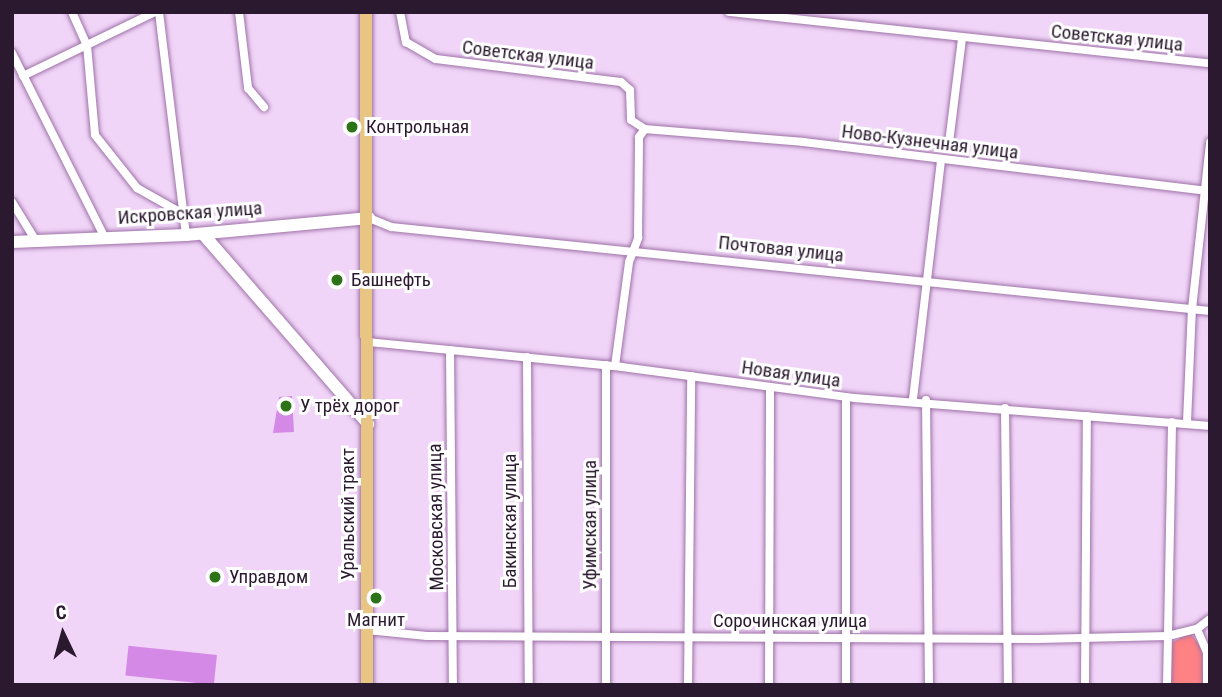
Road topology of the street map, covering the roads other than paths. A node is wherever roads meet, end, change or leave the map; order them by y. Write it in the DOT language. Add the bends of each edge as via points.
graph roads {
  1 [pos="72,12"];
  2 [pos="157,12"];
  3 [pos="239,12"];
  4 [pos="366,12"];
  5 [pos="400,12"];
  6 [pos="729,12"];
  7 [pos="962,38"];
  8 [pos="87,45"];
  9 [pos="12,53"];
  10 [pos="1210,63"];
  11 [pos="23,76"];
  12 [pos="264,107"];
  13 [pos="645,129"];
  14 [pos="1210,142"];
  15 [pos="949,143"];
  16 [pos="941,160"];
  17 [pos="1207,191"];
  18 [pos="12,202"];
  19 [pos="185,215"];
  20 [pos="17,217"];
  21 [pos="369,218"];
  22 [pos="203,234"];
  23 [pos="186,235"];
  24 [pos="105,238"];
  25 [pos="36,241"];
  26 [pos="12,242"];
  27 [pos="634,249"];
  28 [pos="927,281"];
  29 [pos="1192,309"];
  30 [pos="1210,311"];
  31 [pos="368,342"];
  32 [pos="450,350"];
  33 [pos="527,357"];
  34 [pos="610,366"];
  35 [pos="691,376"];
  36 [pos="770,387"];
  37 [pos="846,397"];
  38 [pos="913,400"];
  39 [pos="926,400"];
  40 [pos="1005,408"];
  41 [pos="1087,416"];
  42 [pos="1172,422"];
  43 [pos="1187,422"];
  44 [pos="368,424"];
  45 [pos="1210,426"];
  46 [pos="1210,619"];
  47 [pos="1197,629"];
  48 [pos="367,630"];
  49 [pos="453,636"];
  50 [pos="529,636"];
  51 [pos="606,636"];
  52 [pos="1168,636"];
  53 [pos="689,637"];
  54 [pos="769,637"];
  55 [pos="845,637"];
  56 [pos="929,638"];
  57 [pos="1008,638"];
  58 [pos="1086,638"];
  59 [pos="367,685"];
  60 [pos="453,685"];
  61 [pos="529,685"];
  62 [pos="606,685"];
  63 [pos="688,685"];
  64 [pos="769,685"];
  65 [pos="846,685"];
  66 [pos="929,685"];
  67 [pos="1008,685"];
  68 [pos="1086,685"];
  69 [pos="1167,685"];
  70 [pos="1207,685"];
  1 -- 8 [label="street"];
  2 -- 8 [label="street"];
  2 -- 19 [label="street"];
  3 -- 12 [label="street" via="248,88"];
  4 -- 21 [label="main road, Уральский тракт"];
  5 -- 13 [label="street, Советская улица" via="406,42 436,59 626,84 631,120"];
  6 -- 7 [label="street, Советская улица"];
  7 -- 10 [label="street, Советская улица"];
  7 -- 15 [label="street"];
  8 -- 11 [label="street"];
  8 -- 19 [label="street" via="94,135 137,188"];
  9 -- 11 [label="street"];
  11 -- 24 [label="street"];
  13 -- 16 [label="street, Ново-Кузнечная улица"];
  13 -- 27 [label="street, Уфимская улица" via="639,137"];
  14 -- 17 [label="street"];
  16 -- 17 [label="street, Ново-Кузнечная улица"];
  16 -- 28 [label="street"];
  17 -- 29 [label="street"];
  18 -- 20 [label="street"];
  19 -- 23 [label="street"];
  20 -- 25 [label="street"];
  21 -- 22 [label="main road, Искровская улица"];
  21 -- 27 [label="street, Почтовая улица" via="391,227"];
  21 -- 31 [label="main road, Уральский тракт"];
  22 -- 23 [label="main road, Искровская улица"];
  22 -- 44 [label="main road"];
  23 -- 24 [label="main road, Искровская улица"];
  24 -- 25 [label="main road, Искровская улица"];
  25 -- 26 [label="main road, Искровская улица"];
  27 -- 28 [label="street, Почтовая улица"];
  27 -- 34 [label="street, Уфимская улица"];
  28 -- 29 [label="street, Почтовая улица"];
  28 -- 38 [label="street"];
  29 -- 30 [label="street, Почтовая улица"];
  29 -- 43 [label="street"];
  31 -- 32 [label="street, Новая улица"];
  31 -- 44 [label="main road, Уральский тракт"];
  32 -- 33 [label="street, Новая улица"];
  32 -- 49 [label="street, Московская улица"];
  33 -- 34 [label="street, Новая улица"];
  33 -- 50 [label="street, Бакинская улица"];
  34 -- 35 [label="street, Новая улица"];
  34 -- 51 [label="street, Уфимская улица"];
  35 -- 36 [label="street, Новая улица"];
  35 -- 53 [label="street"];
  36 -- 37 [label="street, Новая улица"];
  36 -- 54 [label="street"];
  37 -- 38 [label="street, Новая улица"];
  37 -- 55 [label="street"];
  38 -- 39 [label="street, Новая улица"];
  39 -- 40 [label="street, Новая улица"];
  39 -- 56 [label="street"];
  40 -- 41 [label="street, Новая улица"];
  40 -- 57 [label="street"];
  41 -- 42 [label="street, Новая улица"];
  41 -- 58 [label="street"];
  42 -- 43 [label="street, Новая улица"];
  42 -- 52 [label="street"];
  43 -- 45 [label="street, Новая улица"];
  44 -- 48 [label="main road, Уральский тракт"];
  46 -- 47 [label="street, Сорочинская улица"];
  47 -- 52 [label="street, Сорочинская улица"];
  47 -- 70 [label="street" via="1207,652"];
  48 -- 49 [label="street, Сорочинская улица"];
  48 -- 59 [label="main road, Уральский тракт"];
  49 -- 50 [label="street, Сорочинская улица"];
  49 -- 60 [label="street, Московская улица"];
  50 -- 51 [label="street, Сорочинская улица"];
  50 -- 61 [label="street, Бакинская улица"];
  51 -- 53 [label="street, Сорочинская улица"];
  51 -- 62 [label="street, Уфимская улица"];
  52 -- 58 [label="street, Сорочинская улица"];
  52 -- 69 [label="street"];
  53 -- 54 [label="street, Сорочинская улица"];
  53 -- 63 [label="street"];
  54 -- 55 [label="street, Сорочинская улица"];
  54 -- 64 [label="street"];
  55 -- 56 [label="street, Сорочинская улица"];
  55 -- 65 [label="street"];
  56 -- 57 [label="street, Сорочинская улица"];
  56 -- 66 [label="street"];
  57 -- 58 [label="street, Сорочинская улица"];
  57 -- 67 [label="street"];
  58 -- 68 [label="street"];
}
